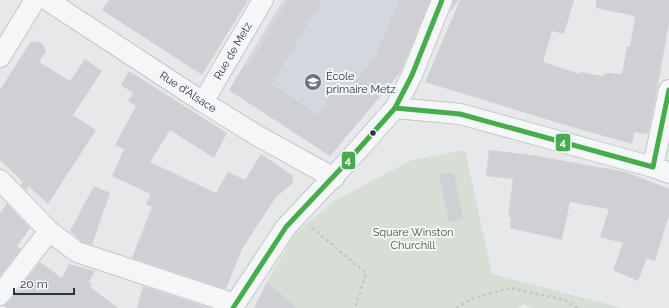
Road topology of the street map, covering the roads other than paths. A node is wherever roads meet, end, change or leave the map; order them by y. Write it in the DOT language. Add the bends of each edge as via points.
graph roads {
  1 [pos="36,0"];
  2 [pos="47,0"];
  3 [pos="263,0"];
  4 [pos="442,0"];
  5 [pos="0,57"];
  6 [pos="669,90"];
  7 [pos="203,102"];
  8 [pos="395,108"];
  9 [pos="661,170"];
  10 [pos="334,178"];
  11 [pos="0,180"];
  12 [pos="50,231"];
  13 [pos="0,295"];
  14 [pos="234,306"];
  1 -- 5 [label="street"];
  2 -- 7 [label="street, Rue d'Alsace"];
  3 -- 7 [label="street, Rue de Metz"];
  4 -- 8 [label="street" via="412,75"];
  6 -- 9 [label="street"];
  7 -- 10 [label="street, Rue d'Alsace"];
  8 -- 9 [label="street" via="460,114"];
  8 -- 10 [label="street"];
  10 -- 14 [label="street" via="286,227"];
  11 -- 12 [label="street"];
  12 -- 13 [label="street"];
  12 -- 14 [label="street" via="77,252"];
}
